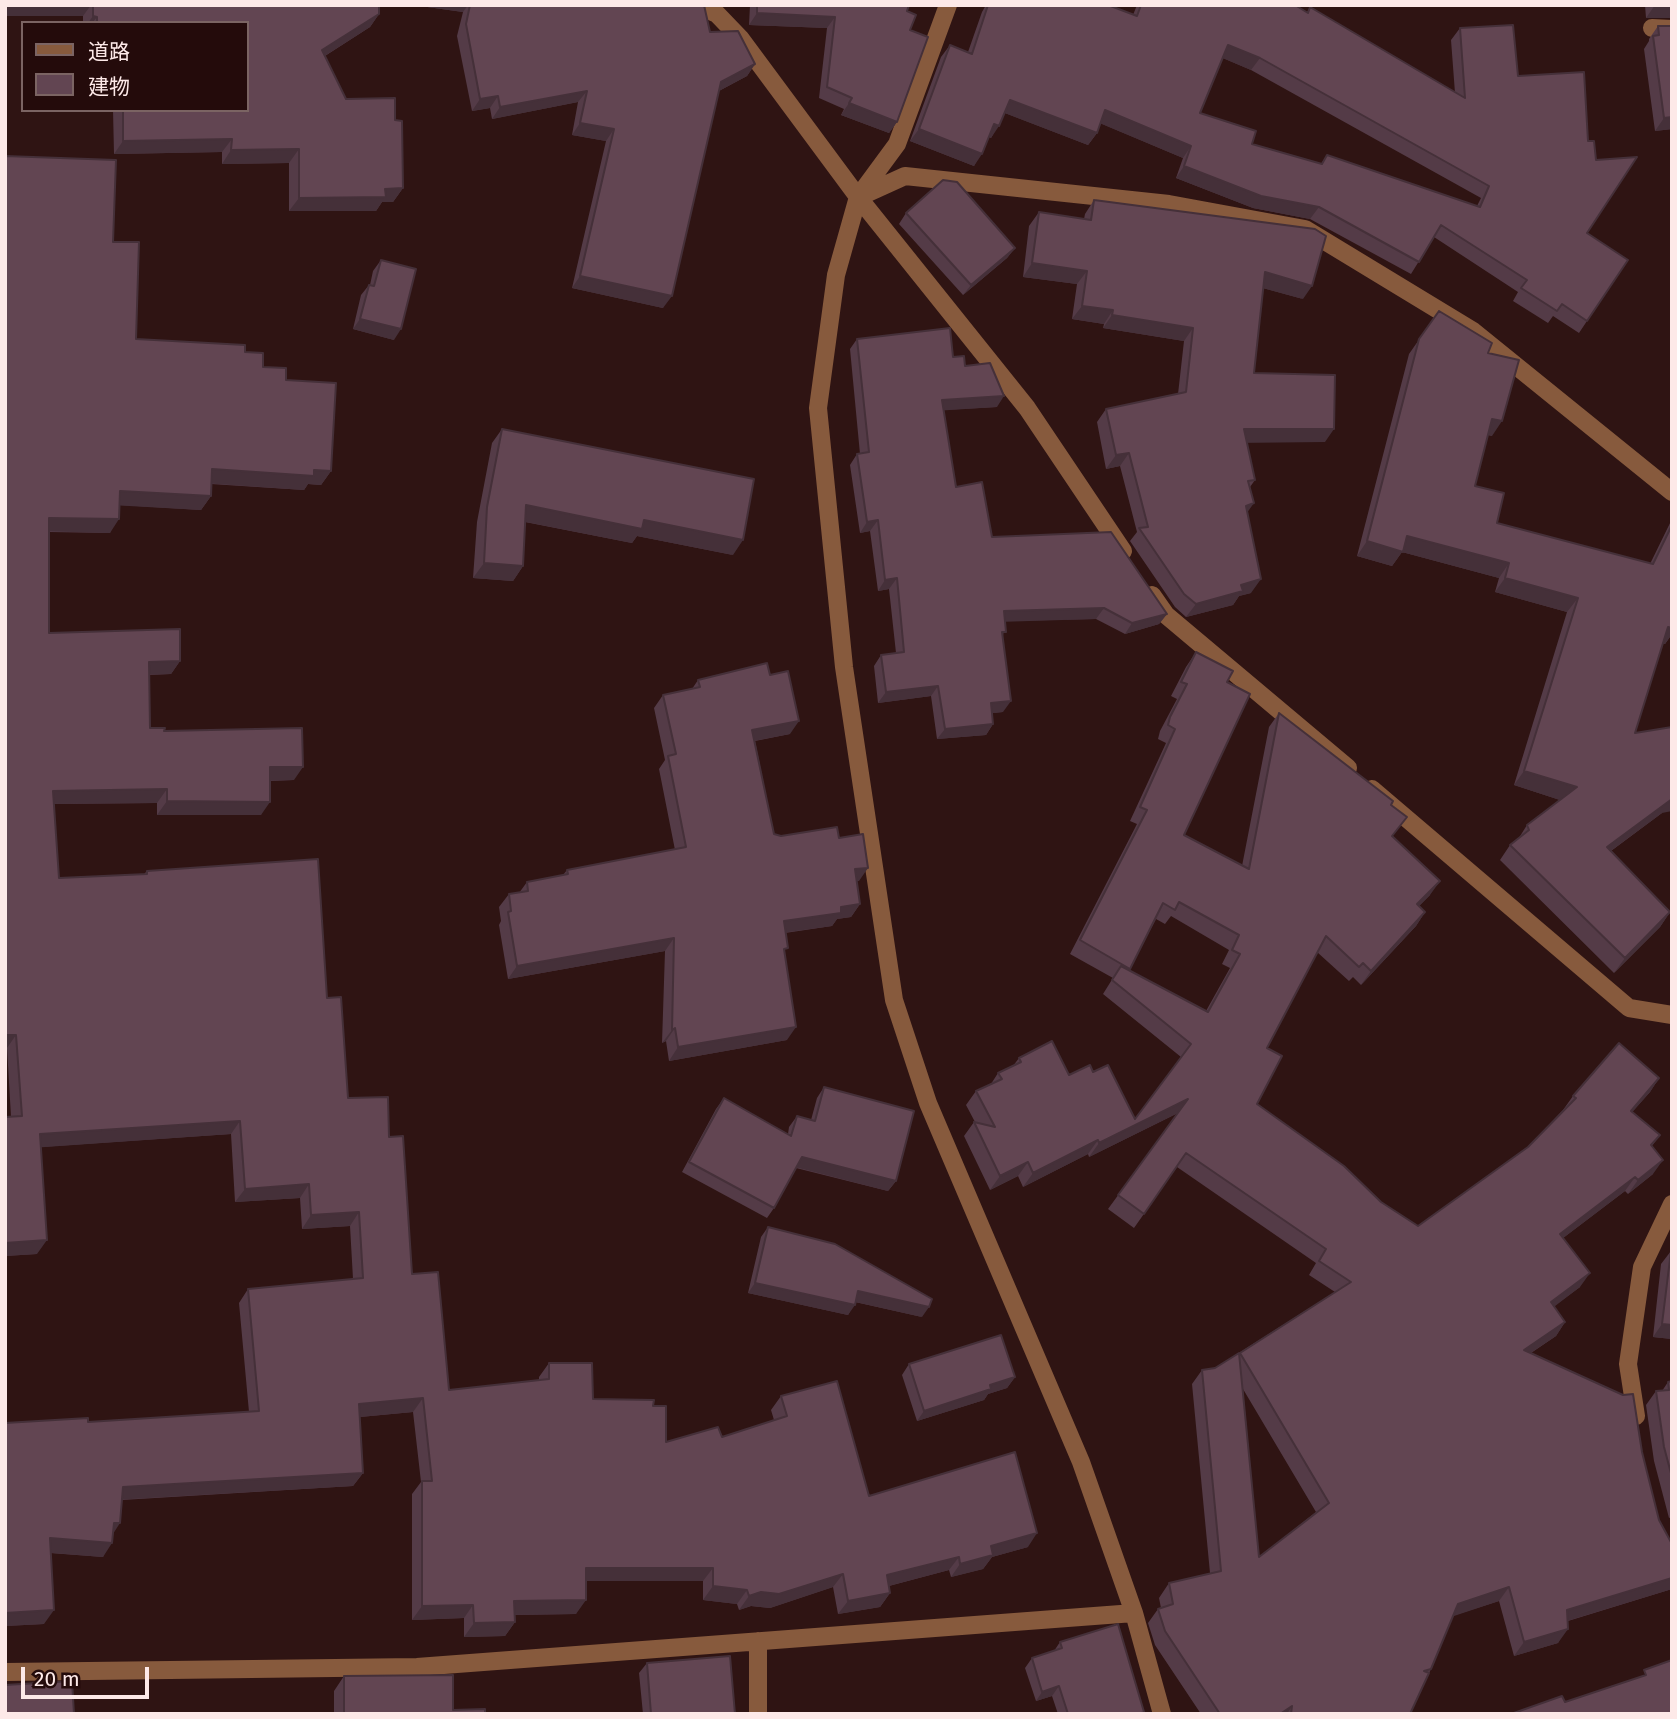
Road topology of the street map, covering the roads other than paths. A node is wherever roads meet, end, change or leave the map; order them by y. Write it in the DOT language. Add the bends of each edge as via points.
graph roads {
  1 [pos="696,5"];
  2 [pos="948,5"];
  3 [pos="716,10"];
  4 [pos="1652,28"];
  5 [pos="1672,29"];
  6 [pos="858,197"];
  7 [pos="1672,492"];
  8 [pos="1672,1015"];
  9 [pos="1672,1204"];
  10 [pos="1639,1438"];
  11 [pos="1134,1613"];
  12 [pos="758,1641"];
  13 [pos="5,1672"];
  14 [pos="758,1714"];
  15 [pos="1162,1714"];
  1 -- 3 [label="street"];
  2 -- 6 [label="street" via="897,144"];
  3 -- 6 [label="street"];
  4 -- 5 [label="street"];
  6 -- 7 [label="street" via="905,176 1169,204 1305,229 1473,331"];
  6 -- 8 [label="street" via="1027,408 1166,615 1629,1008"];
  6 -- 11 [label="street" via="836,275 818,408 844,667 894,1000 928,1103 1081,1462"];
  9 -- 10 [label="street" via="1642,1268 1628,1364"];
  11 -- 12 [label="street"];
  11 -- 15 [label="street"];
  12 -- 13 [label="street" via="416,1667"];
  12 -- 14 [label="street"];
}
